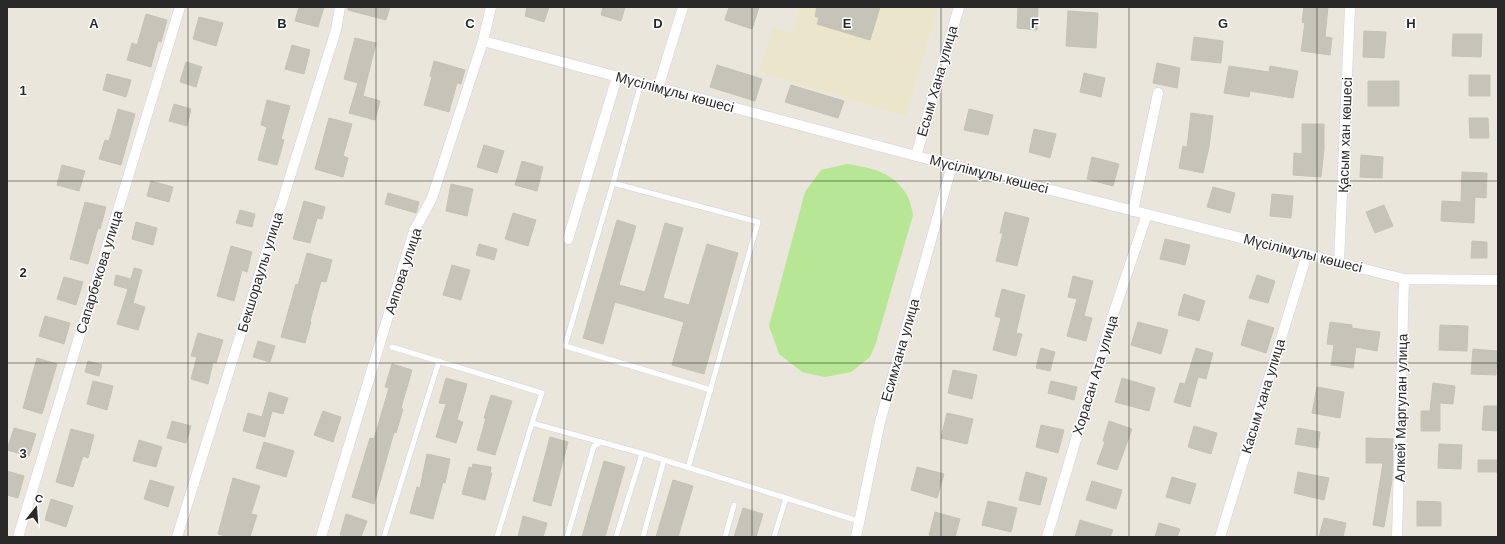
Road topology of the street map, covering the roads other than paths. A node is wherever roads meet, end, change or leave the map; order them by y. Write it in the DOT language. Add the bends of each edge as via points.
graph roads {
  1 [pos="180,7"];
  2 [pos="340,7"];
  3 [pos="491,7"];
  4 [pos="683,7"];
  5 [pos="959,7"];
  6 [pos="1350,7"];
  7 [pos="483,41"];
  8 [pos="617,77"];
  9 [pos="641,83"];
  10 [pos="658,88"];
  11 [pos="1158,93"];
  12 [pos="916,156"];
  13 [pos="952,165"];
  14 [pos="613,183"];
  15 [pos="1133,211"];
  16 [pos="1147,214"];
  17 [pos="568,239"];
  18 [pos="1307,254"];
  19 [pos="1339,262"];
  20 [pos="1404,279"];
  21 [pos="1498,280"];
  22 [pos="392,347"];
  23 [pos="439,361"];
  24 [pos="710,390"];
  25 [pos="532,423"];
  26 [pos="600,442"];
  27 [pos="642,454"];
  28 [pos="664,460"];
  29 [pos="688,468"];
  30 [pos="786,498"];
  31 [pos="734,505"];
  32 [pos="858,521"];
  33 [pos="18,537"];
  34 [pos="177,537"];
  35 [pos="321,537"];
  36 [pos="384,537"];
  37 [pos="497,537"];
  38 [pos="567,537"];
  39 [pos="616,537"];
  40 [pos="643,537"];
  41 [pos="725,537"];
  42 [pos="774,537"];
  43 [pos="856,537"];
  44 [pos="1047,537"];
  45 [pos="1220,537"];
  46 [pos="1397,537"];
  1 -- 33 [label="street, Сапарбекова улица"];
  2 -- 34 [label="street, Бекшораулы улица" via="336,30"];
  3 -- 7 [label="street, Аяпова улица"];
  4 -- 10 [label="street"];
  5 -- 12 [label="street, Есым Хана улица"];
  6 -- 19 [label="street, Қасым хан көшесі"];
  7 -- 8 [label="street, Мүсілімұлы көшесі"];
  7 -- 35 [label="street, Аяпова улица" via="432,198 414,231"];
  8 -- 9 [label="street, Мүсілімұлы көшесі"];
  8 -- 17 [label="street"];
  9 -- 10 [label="street, Мүсілімұлы көшесі"];
  9 -- 14 [label="lane"];
  10 -- 12 [label="street, Мүсілімұлы көшесі"];
  11 -- 15 [label="street"];
  12 -- 13 [label="street, Мүсілімұлы көшесі"];
  13 -- 15 [label="street, Мүсілімұлы көшесі"];
  13 -- 32 [label="street, Есимхана улица" via="880,422"];
  14 -- 24 [label="lane" via="565,346"];
  14 -- 24 [label="lane" via="758,222"];
  15 -- 16 [label="street, Мүсілімұлы көшесі"];
  16 -- 18 [label="street, Мүсілімұлы көшесі"];
  16 -- 44 [label="street, Хорасан Ата улица" via="1113,315"];
  18 -- 19 [label="street, Мүсілімұлы көшесі"];
  18 -- 45 [label="street, Касым хана улица"];
  19 -- 20 [label="street, Мүсілімұлы көшесі"];
  20 -- 21 [label="street, Мүсілімұлы көшесі"];
  20 -- 46 [label="street, Алкей Маргулан улица"];
  22 -- 23 [label="lane"];
  23 -- 25 [label="lane" via="542,393"];
  23 -- 36 [label="lane"];
  24 -- 29 [label="lane"];
  25 -- 26 [label="lane"];
  25 -- 37 [label="lane"];
  26 -- 27 [label="lane"];
  26 -- 38 [label="lane" via="594,446"];
  27 -- 28 [label="lane"];
  27 -- 39 [label="lane"];
  28 -- 29 [label="lane"];
  28 -- 40 [label="lane"];
  29 -- 30 [label="lane"];
  30 -- 32 [label="lane"];
  30 -- 42 [label="lane"];
  31 -- 41 [label="lane"];
  32 -- 43 [label="street, Есимхана улица"];
}
